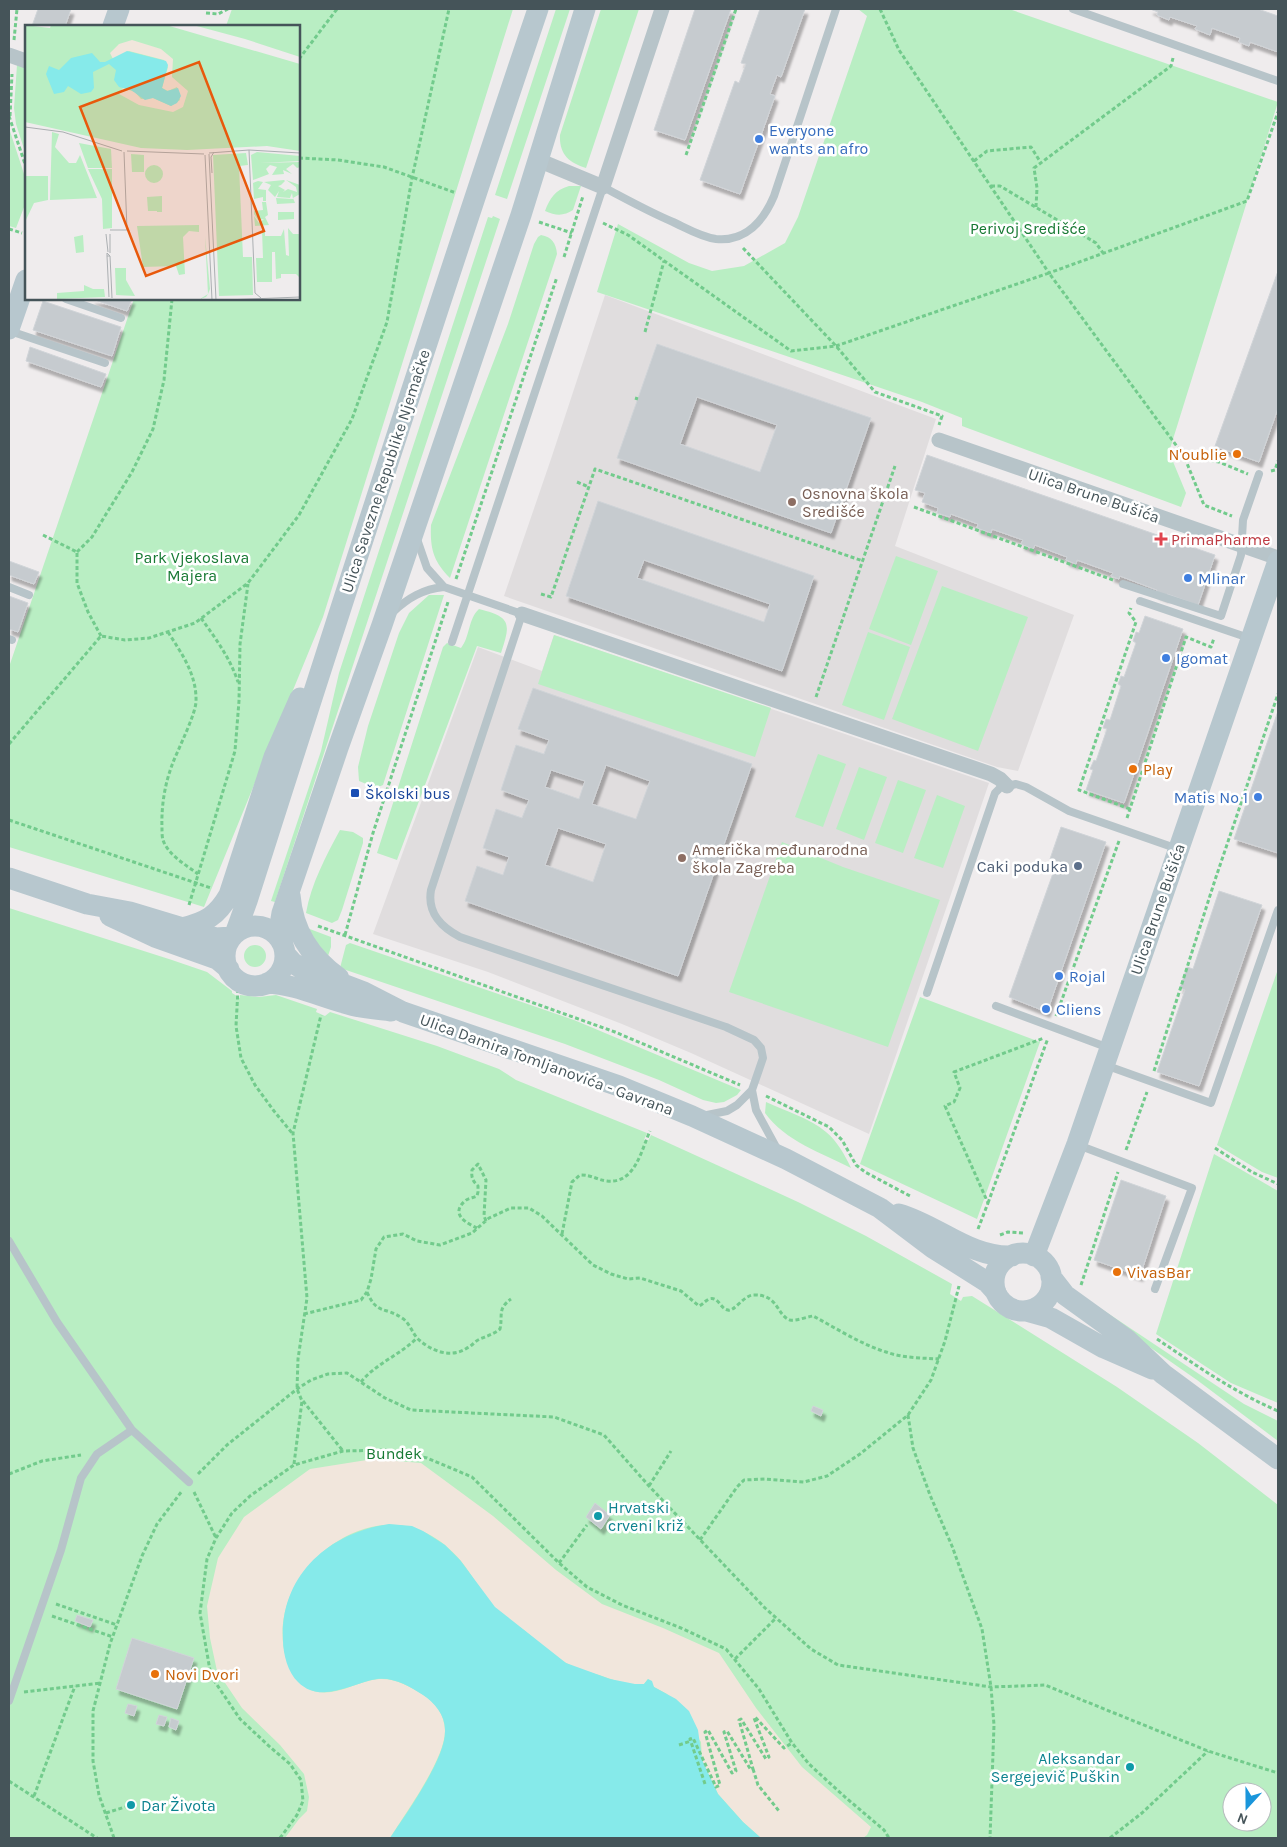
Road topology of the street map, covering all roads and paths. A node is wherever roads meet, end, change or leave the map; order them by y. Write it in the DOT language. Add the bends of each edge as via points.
graph roads {
  1 [pos="17,9"];
  2 [pos="119,9"];
  3 [pos="228,9"];
  4 [pos="337,9"];
  5 [pos="449,9"];
  6 [pos="538,9"];
  7 [pos="585,9"];
  8 [pos="662,9"];
  9 [pos="736,9"];
  10 [pos="836,9"];
  11 [pos="880,9"];
  12 [pos="1073,9"];
  13 [pos="206,13"];
  14 [pos="113,25"];
  15 [pos="1178,46"];
  16 [pos="16,57"];
  17 [pos="300,58"];
  18 [pos="1278,81"];
  19 [pos="1278,112"];
  20 [pos="9,116"];
  21 [pos="686,155"];
  22 [pos="300,158"];
  23 [pos="538,160"];
  24 [pos="974,161"];
  25 [pos="1041,162"];
  26 [pos="25,164"];
  27 [pos="412,178"];
  28 [pos="588,180"];
  29 [pos="991,186"];
  30 [pos="604,187"];
  31 [pos="463,196"];
  32 [pos="1036,207"];
  33 [pos="539,222"];
  34 [pos="603,223"];
  35 [pos="9,229"];
  36 [pos="22,233"];
  37 [pos="572,233"];
  38 [pos="744,250"];
  39 [pos="1103,254"];
  40 [pos="664,261"];
  41 [pos="561,266"];
  42 [pos="1049,273"];
  43 [pos="558,275"];
  44 [pos="25,286"];
  45 [pos="69,300"];
  46 [pos="172,300"];
  47 [pos="121,318"];
  48 [pos="9,330"];
  49 [pos="645,332"];
  50 [pos="836,346"];
  51 [pos="106,363"];
  52 [pos="937,436"];
  53 [pos="1184,456"];
  54 [pos="895,466"];
  55 [pos="1238,469"];
  56 [pos="1259,474"];
  57 [pos="577,482"];
  58 [pos="589,486"];
  59 [pos="914,507"];
  60 [pos="1224,512"];
  61 [pos="415,526"];
  62 [pos="43,535"];
  63 [pos="1242,546"];
  64 [pos="78,552"];
  65 [pos="1278,559"];
  66 [pos="863,560"];
  67 [pos="248,583"];
  68 [pos="1123,584"];
  69 [pos="444,587"];
  70 [pos="9,588"];
  71 [pos="1137,588"];
  72 [pos="452,590"];
  73 [pos="541,594"];
  74 [pos="29,595"];
  75 [pos="467,595"];
  76 [pos="1140,600"];
  77 [pos="522,614"];
  78 [pos="202,618"];
  79 [pos="382,625"];
  80 [pos="1218,627"];
  81 [pos="168,632"];
  82 [pos="332,635"];
  83 [pos="101,636"];
  84 [pos="1251,638"];
  85 [pos="452,642"];
  86 [pos="239,685"];
  87 [pos="1278,694"];
  88 [pos="811,712"];
  89 [pos="9,744"];
  90 [pos="1007,786"];
  91 [pos="1130,808"];
  92 [pos="9,820"];
  93 [pos="1123,830"];
  94 [pos="1178,849"];
  95 [pos="198,874"];
  96 [pos="9,878"];
  97 [pos="196,882"];
  98 [pos="212,888"];
  99 [pos="290,890"];
  100 [pos="87,904"];
  101 [pos="1278,910"];
  102 [pos="185,919"];
  103 [pos="312,924"];
  104 [pos="345,935"];
  105 [pos="234,936"];
  106 [pos="283,947"];
  107 [pos="229,969"];
  108 [pos="267,983"];
  109 [pos="351,987"];
  110 [pos="238,989"];
  111 [pos="927,993"];
  112 [pos="996,1006"];
  113 [pos="322,1007"];
  114 [pos="403,1012"];
  115 [pos="1052,1027"];
  116 [pos="1106,1056"];
  117 [pos="1152,1075"];
  118 [pos="752,1090"];
  119 [pos="1147,1091"];
  120 [pos="692,1116"];
  121 [pos="650,1131"];
  122 [pos="293,1133"];
  123 [pos="1076,1144"];
  124 [pos="1215,1148"];
  125 [pos="786,1160"];
  126 [pos="1122,1161"];
  127 [pos="1278,1184"];
  128 [pos="917,1199"];
  129 [pos="988,1203"];
  130 [pos="880,1208"];
  131 [pos="486,1221"];
  132 [pos="478,1228"];
  133 [pos="982,1233"];
  134 [pos="1024,1233"];
  135 [pos="562,1235"];
  136 [pos="993,1235"];
  137 [pos="9,1241"];
  138 [pos="1012,1256"];
  139 [pos="1034,1256"];
  140 [pos="1051,1278"];
  141 [pos="1075,1283"];
  142 [pos="959,1286"];
  143 [pos="1155,1289"];
  144 [pos="367,1292"];
  145 [pos="996,1292"];
  146 [pos="511,1299"];
  147 [pos="1026,1311"];
  148 [pos="304,1314"];
  149 [pos="417,1338"];
  150 [pos="1155,1338"];
  151 [pos="939,1359"];
  152 [pos="1163,1374"];
  153 [pos="361,1382"];
  154 [pos="297,1389"];
  155 [pos="302,1401"];
  156 [pos="1278,1411"];
  157 [pos="908,1415"];
  158 [pos="132,1430"];
  159 [pos="343,1451"];
  160 [pos="671,1451"];
  161 [pos="96,1454"];
  162 [pos="1278,1459"];
  163 [pos="294,1465"];
  164 [pos="9,1474"];
  165 [pos="189,1482"];
  166 [pos="649,1486"];
  167 [pos="587,1524"];
  168 [pos="216,1538"];
  169 [pos="700,1540"];
  170 [pos="559,1562"];
  171 [pos="44,1600"];
  172 [pos="40,1612"];
  173 [pos="776,1618"];
  174 [pos="117,1625"];
  175 [pos="113,1637"];
  176 [pos="735,1658"];
  177 [pos="100,1682"];
  178 [pos="75,1686"];
  179 [pos="991,1687"];
  180 [pos="10,1697"];
  181 [pos="691,1740"];
  182 [pos="792,1743"];
  183 [pos="679,1745"];
  184 [pos="1208,1751"];
  185 [pos="753,1769"];
  186 [pos="1278,1773"];
  187 [pos="9,1781"];
  188 [pos="705,1784"];
  189 [pos="34,1796"];
  190 [pos="125,1807"];
  191 [pos="778,1811"];
  192 [pos="106,1813"];
  193 [pos="97,1838"];
  194 [pos="114,1838"];
  195 [pos="280,1838"];
  196 [pos="889,1838"];
  197 [pos="990,1838"];
  198 [pos="1110,1838"];
  1 -- 16 [label="path"];
  2 -- 14 [label="street"];
  3 -- 13 [label="path" via="218,14"];
  4 -- 17 [label="path"];
  5 -- 27 [label="path"];
  6 -- 82 [label="street, Ulica Savezne Republike Njemačke"];
  7 -- 23 [label="street"];
  8 -- 30 [label="street"];
  9 -- 21 [label="path"];
  10 -- 30 [label="lane" via="774,196 762,219 752,228 736,237 717,239 664,218"];
  11 -- 24 [label="path" via="899,50"];
  12 -- 15 [label="lane"];
  15 -- 18 [label="lane"];
  15 -- 25 [label="path" via="1170,66"];
  16 -- 20 [label="path"];
  19 -- 39 [label="path" via="1247,201"];
  20 -- 26 [label="path"];
  22 -- 27 [label="path" via="384,166"];
  23 -- 28 [label="street"];
  23 -- 61 [label="street"];
  24 -- 25 [label="path" via="987,151 1031,148"];
  24 -- 29 [label="path"];
  25 -- 32 [label="path" via="1034,168"];
  27 -- 31 [label="path"];
  27 -- 67 [label="path" via="387,322 352,419 299,515"];
  28 -- 30 [label="street"];
  28 -- 37 [label="path"];
  29 -- 32 [label="path" via="1000,186"];
  29 -- 42 [label="path"];
  30 -- 75 [label="lane"];
  32 -- 39 [label="path" via="1096,243"];
  33 -- 37 [label="path"];
  34 -- 40 [label="path" via="628,235"];
  35 -- 36 [label="path"];
  37 -- 41 [label="path"];
  38 -- 50 [label="path"];
  39 -- 42 [label="path"];
  40 -- 49 [label="path"];
  40 -- 50 [label="path" via="790,351"];
  42 -- 50 [label="path"];
  42 -- 53 [label="path"];
  43 -- 72 [label="path"];
  44 -- 48 [label="street"];
  45 -- 47 [label="lane"];
  46 -- 64 [label="path" via="164,380 153,429 132,472 92,537"];
  48 -- 51 [label="lane"];
  50 -- 52 [label="path" via="875,392 942,416"];
  52 -- 63 [label="street, Ulica Brune Bušića"];
  53 -- 55 [label="path"];
  53 -- 60 [label="path" via="1204,505"];
  54 -- 66 [label="path"];
  56 -- 63 [label="lane" via="1243,520"];
  57 -- 58 [label="path"];
  58 -- 66 [label="path" via="595,469"];
  58 -- 73 [label="path" via="551,597"];
  59 -- 68 [label="path"];
  61 -- 69 [label="lane" via="427,568"];
  61 -- 79 [label="street"];
  62 -- 64 [label="path"];
  63 -- 65 [label="street, Ulica Brune Bušića"];
  63 -- 71 [label="lane" via="1221,616"];
  64 -- 83 [label="path" via="77,583"];
  65 -- 84 [label="street, Ulica Brune Bušića"];
  66 -- 88 [label="path"];
  67 -- 78 [label="path"];
  67 -- 86 [label="path" via="240,644"];
  68 -- 71 [label="lane"];
  69 -- 72 [label="lane"];
  69 -- 79 [label="lane" via="419,593"];
  70 -- 74 [label="lane"];
  71 -- 91 [label="path" via="1129,613 1136,622 1079,790"];
  72 -- 75 [label="lane"];
  72 -- 104 [label="path" via="373,833"];
  75 -- 77 [label="lane"];
  75 -- 85 [label="lane"];
  76 -- 80 [label="lane"];
  77 -- 88 [label="street"];
  77 -- 118 [label="lane" via="431,890 429,901 438,920 452,932 474,942 744,1034 761,1048 763,1058"];
  78 -- 81 [label="path"];
  78 -- 86 [label="path" via="233,666"];
  79 -- 99 [label="street"];
  80 -- 84 [label="lane"];
  80 -- 91 [label="path" via="1211,646 1186,637"];
  81 -- 83 [label="path" via="125,640"];
  81 -- 95 [label="path" via="185,658 194,680 196,703 164,792 163,840 170,852"];
  82 -- 102 [label="street" via="282,736 229,895 216,914 196,924"];
  82 -- 105 [label="street, Ulica Savezne Republike Njemačke"];
  83 -- 89 [label="path"];
  84 -- 94 [label="street, Ulica Brune Bušića"];
  86 -- 95 [label="path" via="235,751"];
  87 -- 117 [label="path"];
  88 -- 90 [label="street" via="991,774"];
  90 -- 93 [label="lane" via="1026,787 1069,811"];
  90 -- 111 [label="lane" via="995,793"];
  91 -- 93 [label="path"];
  92 -- 97 [label="path"];
  93 -- 94 [label="lane"];
  93 -- 115 [label="path"];
  94 -- 116 [label="street, Ulica Brune Bušića"];
  95 -- 97 [label="path"];
  96 -- 100 [label="street"];
  97 -- 98 [label="path"];
  97 -- 102 [label="path"];
  99 -- 106 [label="street" via="280,922"];
  99 -- 109 [label="street" via="293,917 305,945 319,962"];
  100 -- 102 [label="street"];
  100 -- 107 [label="street" via="140,931 217,959"];
  101 -- 116 [label="lane" via="1211,1104"];
  102 -- 105 [label="street" via="216,938"];
  103 -- 104 [label="path"];
  104 -- 118 [label="path" via="615,1032"];
  105 -- 106 [label="street" via="250,926 259,926 275,934"];
  105 -- 107 [label="street" via="228,943 226,956"];
  106 -- 108 [label="street" via="282,970"];
  106 -- 109 [label="street, Ulica Damira Tomljanovića - Gavrana" via="293,963 301,968"];
  107 -- 108 [label="street" via="234,976 250,985"];
  108 -- 114 [label="street, Ulica Damira Tomljanovića - Gavrana" via="346,1004"];
  109 -- 114 [label="street, Ulica Damira Tomljanovića - Gavrana"];
  110 -- 122 [label="path" via="236,1026 241,1058 255,1085"];
  112 -- 115 [label="lane"];
  113 -- 122 [label="path"];
  114 -- 120 [label="street, Ulica Damira Tomljanovića - Gavrana" via="591,1076"];
  115 -- 116 [label="lane"];
  116 -- 123 [label="street, Ulica Brune Bušića"];
  118 -- 120 [label="lane" via="727,1111"];
  118 -- 125 [label="lane" via="763,1126"];
  118 -- 128 [label="path" via="829,1127 842,1140 856,1165"];
  119 -- 126 [label="path"];
  120 -- 125 [label="street, Ulica Damira Tomljanovića - Gavrana"];
  121 -- 135 [label="path" via="632,1171 621,1180 606,1181 580,1175 572,1182"];
  122 -- 148 [label="path" via="306,1298"];
  123 -- 126 [label="lane"];
  123 -- 139 [label="street, Ulica Brune Bušića"];
  124 -- 127 [label="path"];
  125 -- 130 [label="street, Ulica Damira Tomljanovića - Gavrana"];
  126 -- 141 [label="path" via="1080,1287"];
  126 -- 143 [label="lane" via="1192,1188"];
  129 -- 129 [label="path" via="945,1106 954,1102 960,1088 954,1072 1049,1036"];
  129 -- 133 [label="path" via="977,1231"];
  130 -- 138 [label="street, Ulica Damira Tomljanovića - Gavrana" via="921,1222 978,1251"];
  130 -- 145 [label="street, Ulica Damira Tomljanovića - Gavrana" via="933,1248 987,1282"];
  131 -- 132 [label="path"];
  131 -- 132 [label="path" via="486,1180 478,1164 471,1176 478,1192 461,1206 459,1215"];
  131 -- 135 [label="path" via="511,1208 528,1208"];
  132 -- 144 [label="path" via="440,1245 417,1241 402,1234 384,1237 376,1249"];
  134 -- 136 [label="path"];
  135 -- 151 [label="path" via="587,1260 611,1274 670,1286 682,1291 699,1306 713,1299 725,1310 731,1310 743,1298 763,1296 770,1298 792,1320 813,1316 886,1353"];
  137 -- 158 [label="lane" via="57,1322"];
  138 -- 139 [label="street, Ulica Damira Tomljanovića - Gavrana"];
  138 -- 145 [label="street" via="995,1275"];
  139 -- 140 [label="street, Ulica Damira Tomljanovića - Gavrana" via="1042,1261"];
  140 -- 147 [label="street" via="1049,1296 1035,1309"];
  140 -- 152 [label="street, Ulica Damira Tomljanovića - Gavrana" via="1065,1295 1126,1339"];
  142 -- 151 [label="path"];
  144 -- 148 [label="path" via="360,1300"];
  144 -- 149 [label="path" via="378,1309 407,1321"];
  145 -- 147 [label="street, Ulica Damira Tomljanovića - Gavrana" via="1011,1309"];
  146 -- 149 [label="path" via="500,1312 500,1329 459,1352 439,1352"];
  147 -- 152 [label="street, Ulica Damira Tomljanovića - Gavrana" via="1051,1318 1104,1348"];
  148 -- 154 [label="path"];
  149 -- 153 [label="path"];
  150 -- 156 [label="path" via="1247,1398"];
  151 -- 157 [label="path" via="931,1380"];
  152 -- 162 [label="street, Ulica Damira Tomljanovića - Gavrana"];
  153 -- 154 [label="path" via="347,1373 328,1374"];
  153 -- 166 [label="path" via="411,1410 554,1417 604,1435"];
  154 -- 155 [label="path"];
  154 -- 165 [label="path" via="228,1445"];
  155 -- 159 [label="path"];
  155 -- 163 [label="path"];
  157 -- 169 [label="path" via="827,1476 804,1482 744,1480"];
  157 -- 179 [label="path" via="913,1448 982,1629"];
  158 -- 161 [label="lane"];
  158 -- 165 [label="lane"];
  159 -- 163 [label="path"];
  159 -- 170 [label="path" via="387,1450 427,1458 472,1477"];
  160 -- 166 [label="path"];
  161 -- 164 [label="path" via="42,1460"];
  161 -- 171 [label="lane" via="81,1478"];
  163 -- 168 [label="path" via="250,1496 232,1513"];
  165 -- 168 [label="path"];
  165 -- 174 [label="path" via="158,1524 142,1556"];
  166 -- 169 [label="path"];
  167 -- 170 [label="path"];
  168 -- 195 [label="path" via="207,1559 200,1613 211,1676 240,1719 290,1764 301,1780 303,1801 298,1815"];
  169 -- 173 [label="path"];
  170 -- 176 [label="path" via="587,1587 622,1606 726,1649"];
  171 -- 172 [label="lane"];
  171 -- 174 [label="path"];
  172 -- 175 [label="path"];
  172 -- 180 [label="lane"];
  173 -- 176 [label="path"];
  173 -- 179 [label="path" via="812,1649 838,1665"];
  174 -- 175 [label="path"];
  175 -- 177 [label="path"];
  176 -- 182 [label="path" via="759,1689"];
  177 -- 178 [label="path"];
  177 -- 192 [label="path" via="93,1711 93,1761"];
  178 -- 180 [label="path"];
  178 -- 189 [label="path"];
  179 -- 184 [label="path" via="1045,1686"];
  179 -- 197 [label="path" via="994,1724"];
  181 -- 183 [label="path"];
  181 -- 185 [label="path" via="694,1738 716,1787 720,1786 705,1732 708,1730 732,1773 736,1771 724,1732 727,1731"];
  181 -- 188 [label="path"];
  182 -- 185 [label="path" via="784,1748 754,1718 766,1759 739,1720"];
  182 -- 196 [label="path" via="809,1764"];
  184 -- 186 [label="path"];
  184 -- 198 [label="path" via="1142,1813"];
  185 -- 191 [label="path" via="758,1785"];
  187 -- 189 [label="path"];
  189 -- 193 [label="path"];
  190 -- 192 [label="path"];
  192 -- 194 [label="path"];
}
